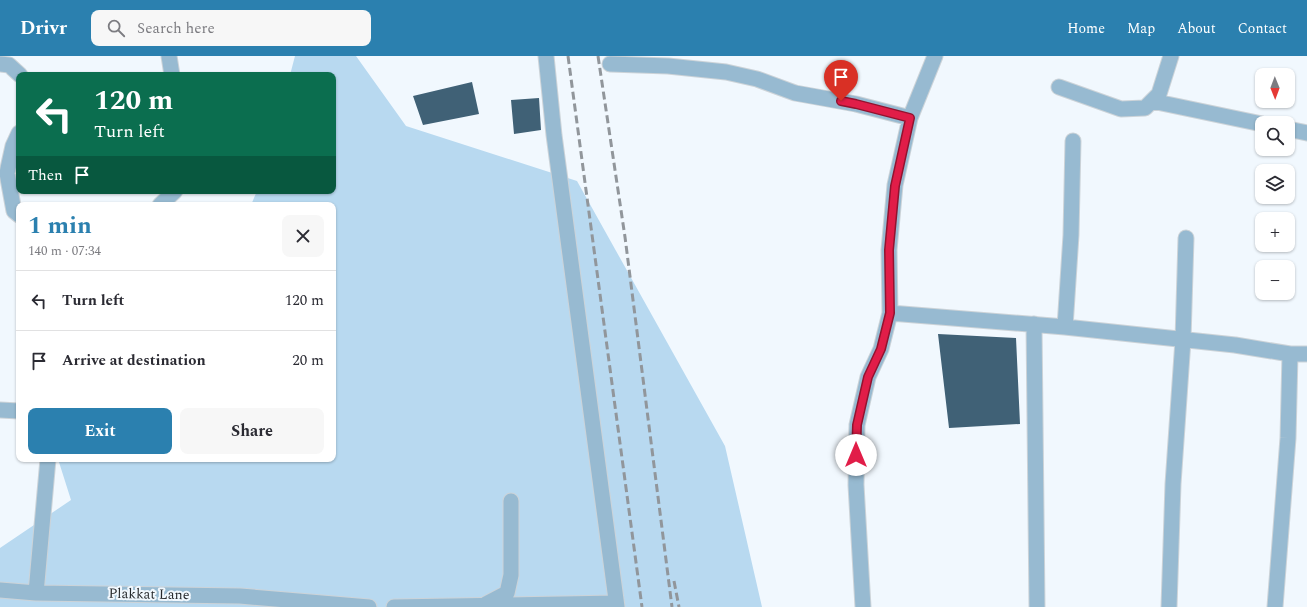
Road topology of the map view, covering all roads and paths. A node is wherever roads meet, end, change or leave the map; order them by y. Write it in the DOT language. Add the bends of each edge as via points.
graph roads {
  1 [pos="169,56"];
  2 [pos="546,56"];
  3 [pos="935,56"];
  4 [pos="1171,56"];
  5 [pos="0,64"];
  6 [pos="610,64"];
  7 [pos="16,72"];
  8 [pos="172,72"];
  9 [pos="1059,87"];
  10 [pos="1152,101"];
  11 [pos="910,118"];
  12 [pos="1255,123"];
  13 [pos="1295,130"];
  14 [pos="1307,133"];
  15 [pos="16,140"];
  16 [pos="1073,141"];
  17 [pos="172,194"];
  18 [pos="163,202"];
  19 [pos="16,213"];
  20 [pos="1186,238"];
  21 [pos="890,313"];
  22 [pos="1034,324"];
  23 [pos="1065,327"];
  24 [pos="1183,340"];
  25 [pos="1290,354"];
  26 [pos="1307,354"];
  27 [pos="0,410"];
  28 [pos="16,411"];
  29 [pos="48,462"];
  30 [pos="511,500"];
  31 [pos="0,590"];
  32 [pos="36,593"];
  33 [pos="484,605"];
  34 [pos="616,605"];
  35 [pos="369,607"];
  36 [pos="394,607"];
  37 [pos="863,607"];
  38 [pos="1037,607"];
  39 [pos="1169,607"];
  40 [pos="1276,607"];
  1 -- 8 [label="street"];
  2 -- 34 [label="street" via="554,135"];
  3 -- 11 [label="street"];
  4 -- 10 [label="street" via="1159,94"];
  5 -- 7 [label="street" via="9,66"];
  6 -- 11 [label="street" via="726,72 757,79 795,93 856,104"];
  9 -- 10 [label="street" via="1121,108 1144,108"];
  10 -- 12 [label="street"];
  11 -- 21 [label="street" via="895,186 889,250"];
  13 -- 14 [label="street"];
  15 -- 19 [label="street" via="7,173"];
  16 -- 23 [label="street" via="1071,235"];
  17 -- 18 [label="street"];
  20 -- 24 [label="street"];
  21 -- 22 [label="street"];
  21 -- 37 [label="street" via="881,349 868,377 857,425 856,485"];
  22 -- 23 [label="street"];
  22 -- 38 [label="street"];
  23 -- 24 [label="street"];
  24 -- 25 [label="street"];
  24 -- 39 [label="street" via="1173,484"];
  25 -- 26 [label="street"];
  25 -- 40 [label="street" via="1288,438"];
  27 -- 28 [label="street"];
  29 -- 32 [label="street"];
  30 -- 33 [label="street" via="511,575 507,593"];
  31 -- 32 [label="street, Plakkat Lane"];
  32 -- 35 [label="street, Plakkat Lane" via="240,596"];
  33 -- 34 [label="street"];
  33 -- 36 [label="street"];
}
